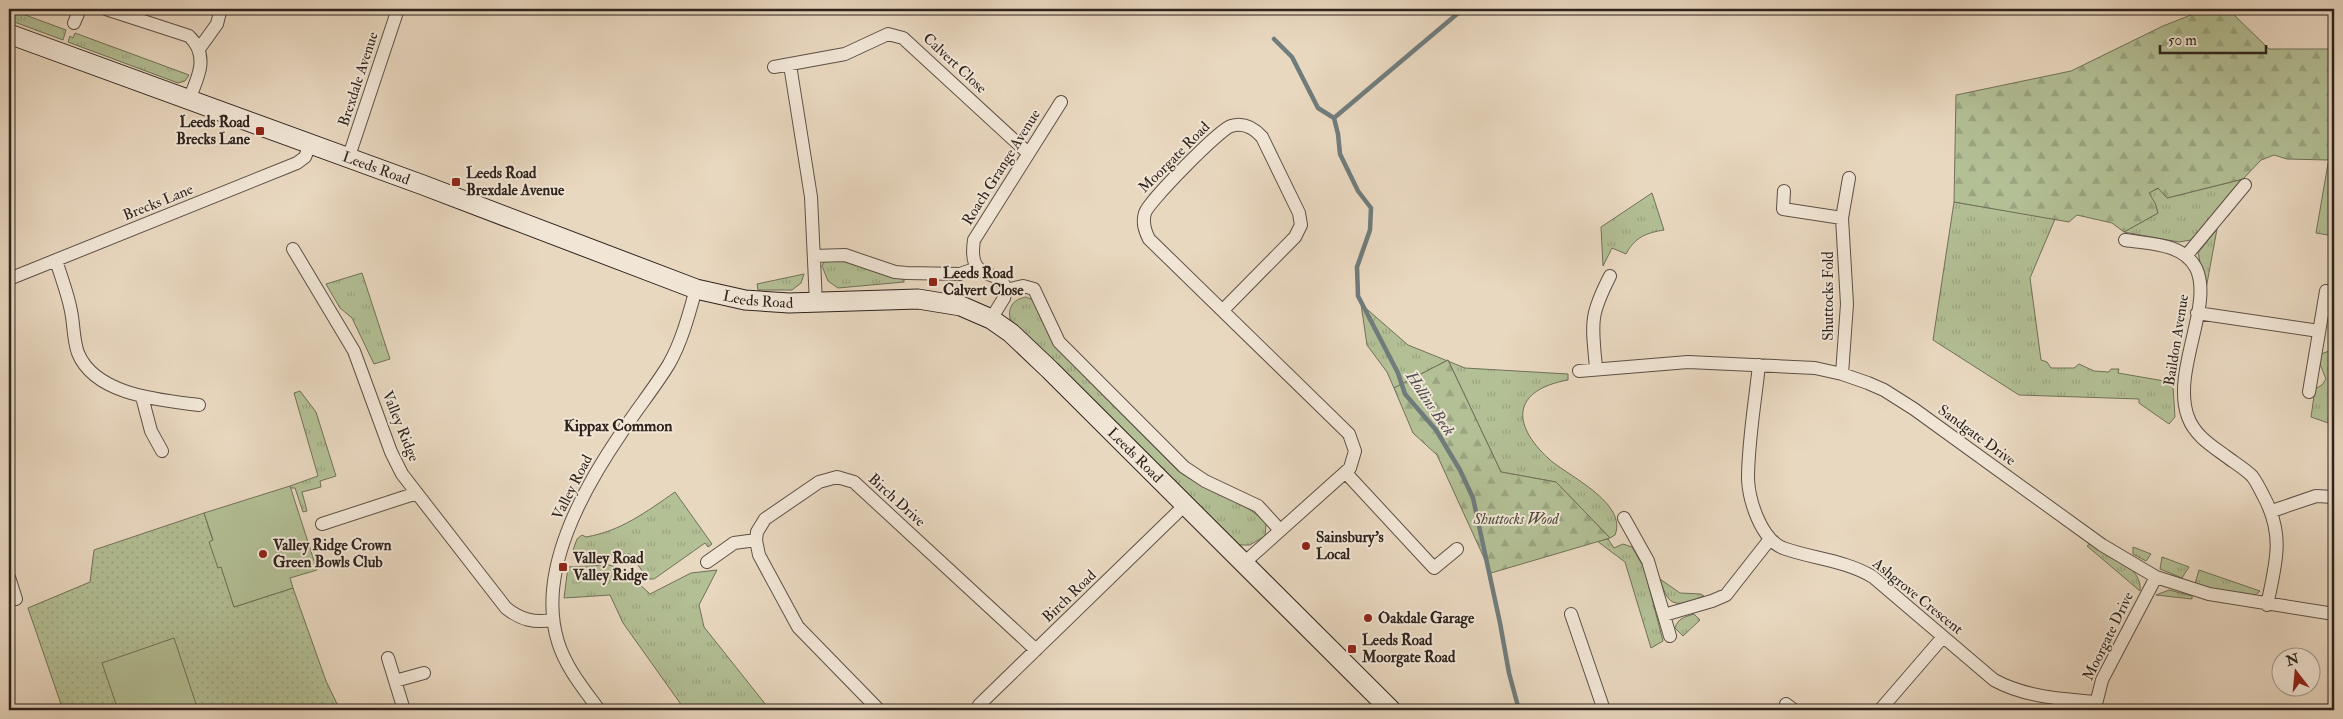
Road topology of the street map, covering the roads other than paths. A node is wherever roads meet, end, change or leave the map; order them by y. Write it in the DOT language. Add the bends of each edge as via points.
graph roads {
  1 [pos="80,9"];
  2 [pos="106,9"];
  3 [pos="398,9"];
  4 [pos="220,12"];
  5 [pos="74,23"];
  6 [pos="9,34"];
  7 [pos="199,49"];
  8 [pos="790,65"];
  9 [pos="774,67"];
  10 [pos="189,99"];
  11 [pos="1061,102"];
  12 [pos="310,145"];
  13 [pos="1028,153"];
  14 [pos="348,158"];
  15 [pos="1849,178"];
  16 [pos="2245,185"];
  17 [pos="1784,191"];
  18 [pos="1842,218"];
  19 [pos="2125,240"];
  20 [pos="294,249"];
  21 [pos="814,256"];
  22 [pos="2186,256"];
  23 [pos="56,260"];
  24 [pos="977,268"];
  25 [pos="1610,276"];
  26 [pos="9,279"];
  27 [pos="696,289"];
  28 [pos="1006,290"];
  29 [pos="2326,291"];
  30 [pos="816,303"];
  31 [pos="1223,310"];
  32 [pos="2197,313"];
  33 [pos="991,319"];
  34 [pos="2319,331"];
  35 [pos="1759,365"];
  36 [pos="1596,368"];
  37 [pos="1579,371"];
  38 [pos="1842,374"];
  39 [pos="2309,392"];
  40 [pos="142,397"];
  41 [pos="199,405"];
  42 [pos="162,451"];
  43 [pos="1346,473"];
  44 [pos="417,493"];
  45 [pos="2334,496"];
  46 [pos="1186,504"];
  47 [pos="2272,511"];
  48 [pos="1624,518"];
  49 [pos="322,524"];
  50 [pos="1280,530"];
  51 [pos="1770,539"];
  52 [pos="756,540"];
  53 [pos="1457,549"];
  54 [pos="707,562"];
  55 [pos="1245,562"];
  56 [pos="9,577"];
  57 [pos="2156,577"];
  58 [pos="16,599"];
  59 [pos="2267,605"];
  60 [pos="1571,614"];
  61 [pos="1664,614"];
  62 [pos="2334,614"];
  63 [pos="553,620"];
  64 [pos="1670,636"];
  65 [pos="1942,637"];
  66 [pos="1036,650"];
  67 [pos="388,658"];
  68 [pos="424,673"];
  69 [pos="395,682"];
  70 [pos="2095,706"];
  71 [pos="979,709"];
  72 [pos="404,710"];
  73 [pos="599,710"];
  74 [pos="879,710"];
  75 [pos="1391,710"];
  76 [pos="1604,710"];
  77 [pos="1880,710"];
  1 -- 5 [label="street"];
  2 -- 7 [label="street" via="188,36"];
  3 -- 14 [label="street, Brexdale Avenue"];
  4 -- 7 [label="street" via="217,24"];
  6 -- 10 [label="main road, Leeds Road"];
  7 -- 10 [label="street" via="202,64"];
  8 -- 9 [label="street, Calvert Close"];
  8 -- 13 [label="street, Calvert Close" via="845,54 881,36 896,34"];
  8 -- 21 [label="street" via="811,197"];
  10 -- 12 [label="main road, Leeds Road"];
  11 -- 13 [label="street, Roach Grange Avenue"];
  12 -- 14 [label="main road, Leeds Road"];
  12 -- 23 [label="street, Brecks Lane" via="305,157 297,163"];
  13 -- 24 [label="street, Roach Grange Avenue" via="978,232 973,249"];
  14 -- 27 [label="main road, Leeds Road"];
  15 -- 18 [label="street, Shuttocks Fold"];
  16 -- 22 [label="street"];
  17 -- 18 [label="street" via="1783,209"];
  18 -- 38 [label="street, Shuttocks Fold" via="1847,304"];
  19 -- 22 [label="street" via="2169,247"];
  20 -- 44 [label="street, Valley Ridge" via="354,351 391,452"];
  21 -- 24 [label="street" via="845,254 895,272 907,273 960,274"];
  21 -- 30 [label="street"];
  22 -- 32 [label="street, Baildon Avenue" via="2199,277"];
  23 -- 26 [label="street, Brecks Lane"];
  23 -- 40 [label="street" via="70,304 75,343 84,364 102,379"];
  24 -- 28 [label="street" via="999,278"];
  25 -- 36 [label="street" via="1591,322"];
  27 -- 30 [label="main road, Leeds Road" via="745,300"];
  27 -- 63 [label="street, Valley Road" via="670,363 595,474 568,532 554,575"];
  28 -- 33 [label="street"];
  28 -- 50 [label="street, Leeds Road" via="1023,286 1034,289 1059,342 1184,467 1204,482 1258,506"];
  29 -- 34 [label="street"];
  30 -- 33 [label="main road, Leeds Road" via="918,299 961,306"];
  31 -- 31 [label="street, Moorgate Road" via="1149,239 1143,222 1148,206 1222,131 1238,124 1256,130 1262,137 1299,213 1300,226 1295,237"];
  31 -- 43 [label="street, Moorgate Road" via="1349,434 1355,451"];
  32 -- 34 [label="street"];
  32 -- 47 [label="street, Baildon Avenue" via="2186,370 2184,398 2188,418 2199,436 2252,476"];
  33 -- 46 [label="main road, Leeds Road" via="1050,370"];
  34 -- 39 [label="street"];
  35 -- 36 [label="street, Sandgate Drive" via="1688,362"];
  35 -- 38 [label="street, Sandgate Drive" via="1815,368"];
  35 -- 51 [label="street" via="1748,479 1753,507"];
  36 -- 37 [label="street, Sandgate Drive"];
  38 -- 57 [label="street, Sandgate Drive" via="1884,390 1906,404 2102,545"];
  40 -- 41 [label="street"];
  40 -- 42 [label="street" via="151,431"];
  43 -- 50 [label="street, Moorgate Road"];
  43 -- 53 [label="street" via="1434,568"];
  44 -- 49 [label="street"];
  44 -- 63 [label="street, Valley Ridge" via="506,608 527,620"];
  45 -- 47 [label="street" via="2316,496"];
  46 -- 55 [label="main road, Leeds Road"];
  46 -- 66 [label="street, Birch Road"];
  47 -- 59 [label="street, Baildon Avenue" via="2277,530 2276,563"];
  48 -- 61 [label="street" via="1648,561"];
  50 -- 55 [label="street, Moorgate Road"];
  51 -- 61 [label="street" via="1726,595"];
  51 -- 65 [label="street, Ashgrove Crescent" via="1782,548 1861,570"];
  52 -- 54 [label="street" via="734,543"];
  52 -- 66 [label="street, Birch Drive" via="765,518 827,478 846,478"];
  52 -- 74 [label="street" via="759,555 798,627"];
  55 -- 75 [label="main road, Leeds Road"];
  56 -- 58 [label="street"];
  57 -- 59 [label="street, Sandgate Drive" via="2209,594"];
  57 -- 70 [label="street, Moorgate Drive" via="2107,670"];
  59 -- 62 [label="street, Sandgate Drive"];
  60 -- 76 [label="street"];
  61 -- 64 [label="street"];
  63 -- 73 [label="street, Valley Road" via="566,662"];
  65 -- 70 [label="street, Ashgrove Crescent" via="1994,680 2010,689"];
  65 -- 77 [label="street"];
  66 -- 71 [label="street, Birch Road"];
  67 -- 69 [label="street"];
  68 -- 69 [label="street"];
  69 -- 72 [label="street"];
}
